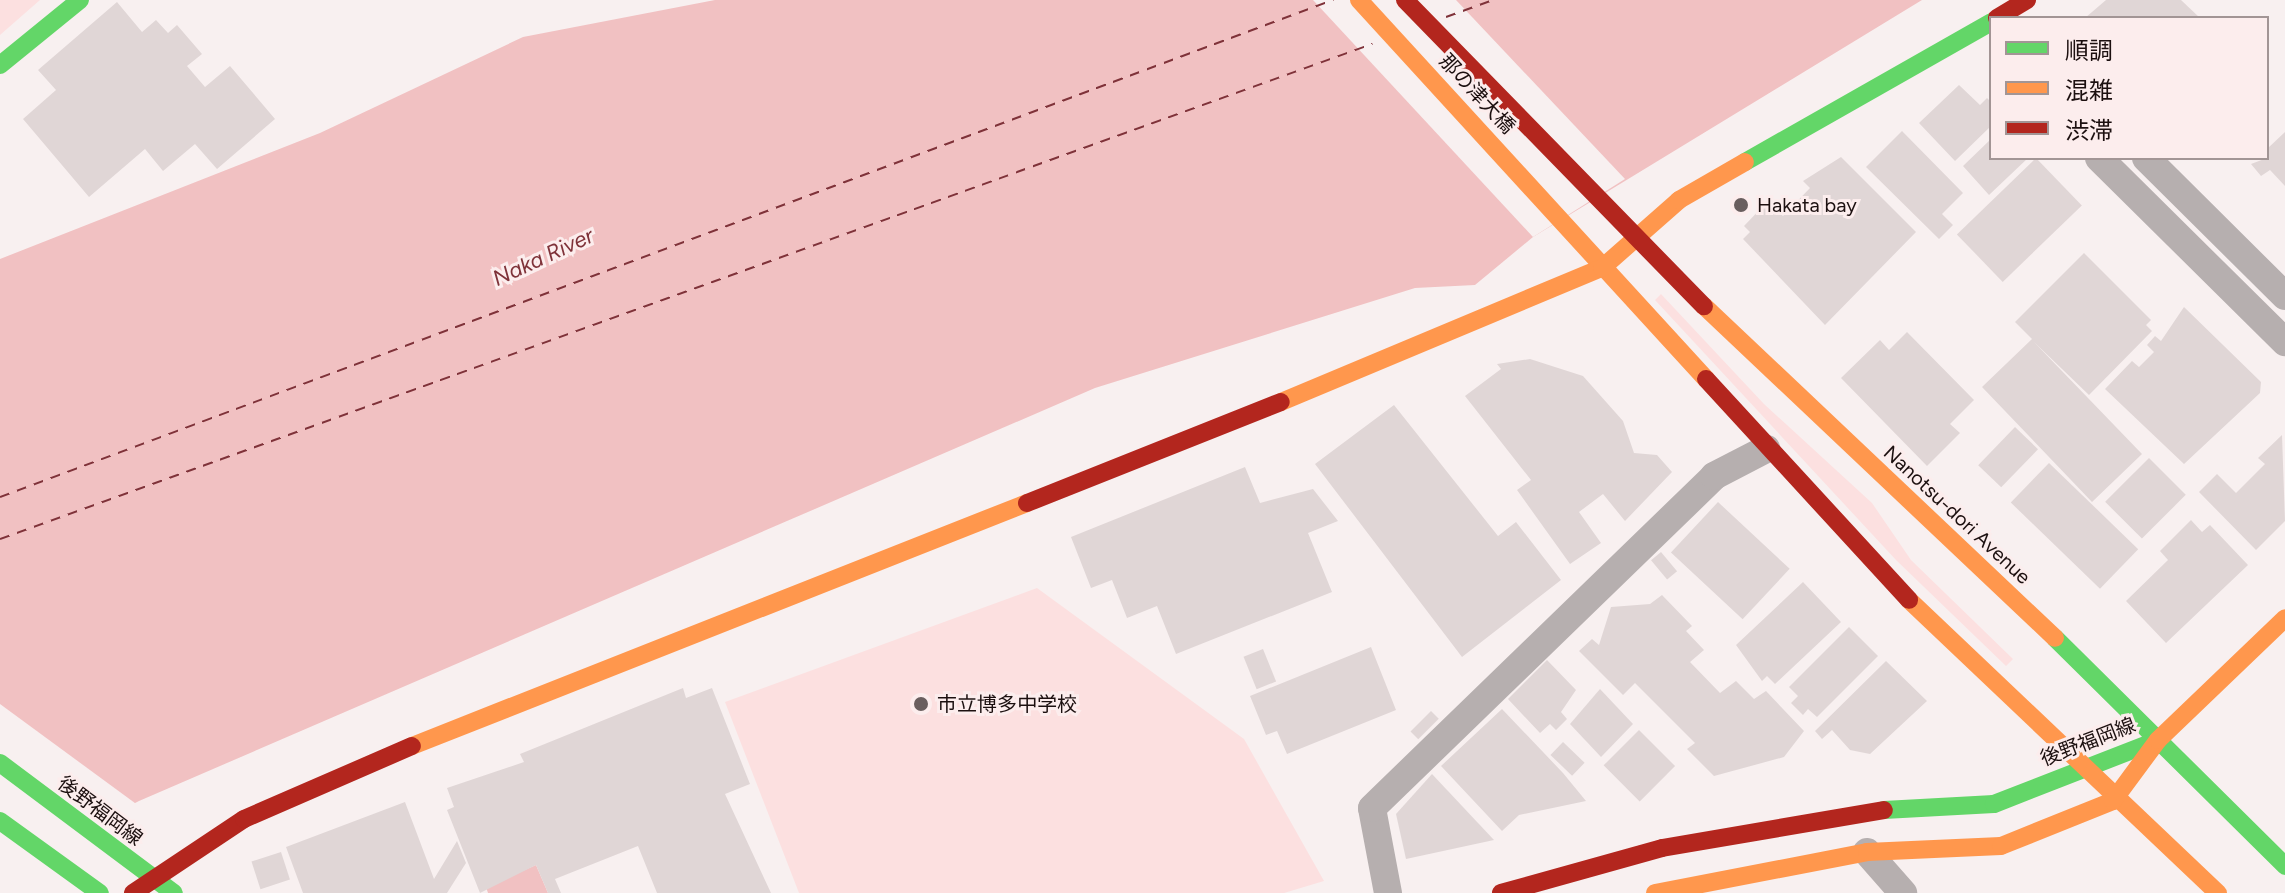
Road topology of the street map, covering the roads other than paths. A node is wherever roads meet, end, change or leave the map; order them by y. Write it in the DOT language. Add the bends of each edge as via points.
graph roads {
  1 [pos="80,0"];
  2 [pos="1359,0"];
  3 [pos="1405,0"];
  4 [pos="1989,28"];
  5 [pos="0,65"];
  6 [pos="2101,160"];
  7 [pos="2148,160"];
  8 [pos="1595,200"];
  9 [pos="1633,239"];
  10 [pos="1602,268"];
  11 [pos="2285,296"];
  12 [pos="2285,342"];
  13 [pos="1766,449"];
  14 [pos="2285,618"];
  15 [pos="2158,740"];
  16 [pos="0,763"];
  17 [pos="2079,767"];
  18 [pos="2113,801"];
  19 [pos="0,821"];
  20 [pos="1867,852"];
  21 [pos="2285,866"];
  22 [pos="153,878"];
  23 [pos="1665,892"];
  24 [pos="100,893"];
  25 [pos="133,893"];
  26 [pos="174,893"];
  27 [pos="1388,893"];
  28 [pos="1501,893"];
  29 [pos="1903,893"];
  30 [pos="2218,893"];
  1 -- 5 [label="street"];
  2 -- 10 [label="street, 那の津大橋" via="1563,219"];
  3 -- 8 [label="street, 那の津大橋"];
  4 -- 9 [label="street" via="1679,200"];
  6 -- 12 [label="street"];
  7 -- 11 [label="street"];
  8 -- 9 [label="street, Nanotsu-dori Avenue"];
  9 -- 10 [label="street"];
  9 -- 15 [label="street, Nanotsu-dori Avenue"];
  10 -- 13 [label="street"];
  10 -- 22 [label="street" via="1478,324 383,757 244,819"];
  13 -- 17 [label="street" via="1904,596"];
  13 -- 27 [label="street" via="1714,476 1372,808"];
  14 -- 15 [label="street"];
  15 -- 17 [label="street, 後野福岡線"];
  15 -- 18 [label="street, 後野福岡線"];
  15 -- 21 [label="street, Nanotsu-dori Avenue"];
  16 -- 22 [label="street, 後野福岡線"];
  17 -- 18 [label="street"];
  17 -- 28 [label="street, 後野福岡線" via="1994,804 1855,811 1662,848"];
  18 -- 20 [label="street" via="2001,846"];
  18 -- 30 [label="street"];
  19 -- 24 [label="street"];
  20 -- 23 [label="street"];
  20 -- 29 [label="street"];
  22 -- 25 [label="street"];
  22 -- 26 [label="street, 後野福岡線"];
}
